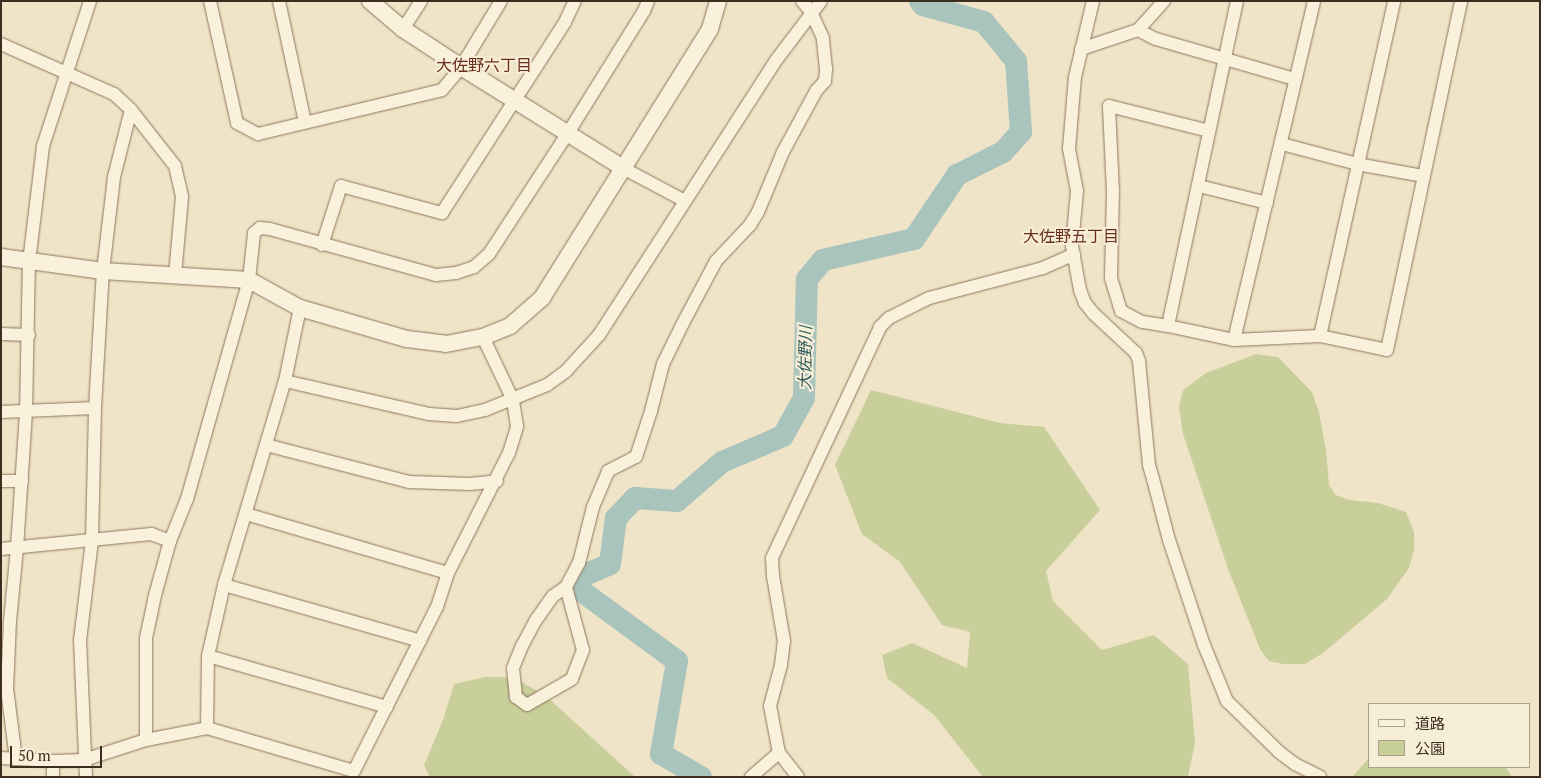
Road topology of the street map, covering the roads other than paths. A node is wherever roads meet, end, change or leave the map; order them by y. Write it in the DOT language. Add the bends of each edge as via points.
graph roads {
  1 [pos="90,1"];
  2 [pos="210,1"];
  3 [pos="279,1"];
  4 [pos="370,1"];
  5 [pos="421,1"];
  6 [pos="501,1"];
  7 [pos="575,1"];
  8 [pos="648,1"];
  9 [pos="718,1"];
  10 [pos="802,1"];
  11 [pos="821,1"];
  12 [pos="1093,1"];
  13 [pos="1164,1"];
  14 [pos="1237,1"];
  15 [pos="1314,1"];
  16 [pos="1394,1"];
  17 [pos="1461,1"];
  18 [pos="811,12"];
  19 [pos="403,29"];
  20 [pos="1138,30"];
  21 [pos="2,46"];
  22 [pos="1081,49"];
  23 [pos="1225,60"];
  24 [pos="461,67"];
  25 [pos="66,74"];
  26 [pos="1295,79"];
  27 [pos="514,100"];
  28 [pos="131,110"];
  29 [pos="305,122"];
  30 [pos="1209,131"];
  31 [pos="568,133"];
  32 [pos="1282,144"];
  33 [pos="1357,164"];
  34 [pos="624,168"];
  35 [pos="1424,176"];
  36 [pos="1199,186"];
  37 [pos="685,201"];
  38 [pos="1267,203"];
  39 [pos="322,245"];
  40 [pos="1074,254"];
  41 [pos="1,257"];
  42 [pos="29,262"];
  43 [pos="103,271"];
  44 [pos="175,276"];
  45 [pos="248,280"];
  46 [pos="300,308"];
  47 [pos="1168,326"];
  48 [pos="1,334"];
  49 [pos="29,335"];
  50 [pos="1320,336"];
  51 [pos="483,337"];
  52 [pos="1234,340"];
  53 [pos="285,381"];
  54 [pos="513,400"];
  55 [pos="95,408"];
  56 [pos="1,412"];
  57 [pos="26,413"];
  58 [pos="266,445"];
  59 [pos="1,481"];
  60 [pos="22,481"];
  61 [pos="497,481"];
  62 [pos="246,514"];
  63 [pos="92,541"];
  64 [pos="170,541"];
  65 [pos="17,548"];
  66 [pos="1,549"];
  67 [pos="448,573"];
  68 [pos="224,585"];
  69 [pos="566,587"];
  70 [pos="5,621"];
  71 [pos="420,641"];
  72 [pos="208,656"];
  73 [pos="4,688"];
  74 [pos="387,707"];
  75 [pos="207,728"];
  76 [pos="146,740"];
  77 [pos="779,753"];
  78 [pos="1,758"];
  79 [pos="16,759"];
  80 [pos="84,760"];
  81 [pos="53,761"];
  82 [pos="52,777"];
  83 [pos="86,777"];
  84 [pos="751,777"];
  85 [pos="798,777"];
  86 [pos="1320,777"];
  1 -- 25 [label="street"];
  2 -- 29 [label="street" via="237,123 258,134"];
  3 -- 29 [label="street"];
  4 -- 19 [label="street"];
  5 -- 19 [label="street"];
  6 -- 24 [label="street"];
  7 -- 27 [label="street" via="565,22"];
  8 -- 31 [label="street"];
  9 -- 34 [label="street" via="710,29"];
  10 -- 18 [label="street"];
  11 -- 18 [label="street"];
  12 -- 22 [label="street"];
  13 -- 20 [label="street"];
  14 -- 23 [label="street"];
  15 -- 26 [label="street"];
  16 -- 33 [label="street"];
  17 -- 35 [label="street"];
  18 -- 37 [label="street"];
  18 -- 69 [label="street" via="823,38 824,81 783,152 758,212 716,261 678,333 663,364 636,457 608,471 593,507 580,563"];
  19 -- 24 [label="street"];
  20 -- 22 [label="street"];
  20 -- 23 [label="street" via="1156,39"];
  21 -- 25 [label="street"];
  22 -- 40 [label="street" via="1069,149 1077,191"];
  23 -- 26 [label="street"];
  23 -- 30 [label="street"];
  24 -- 27 [label="street"];
  24 -- 29 [label="street" via="442,90"];
  25 -- 28 [label="street" via="114,94"];
  25 -- 42 [label="street" via="43,146"];
  26 -- 32 [label="street"];
  27 -- 31 [label="street"];
  27 -- 39 [label="street" via="442,214 341,186"];
  28 -- 43 [label="street" via="114,177"];
  28 -- 44 [label="street" via="175,166 182,197"];
  30 -- 36 [label="street"];
  30 -- 47 [label="street" via="1109,106 1113,192 1111,278 1121,311 1142,322"];
  31 -- 34 [label="street"];
  31 -- 39 [label="street" via="489,254 474,267 436,275"];
  32 -- 33 [label="street"];
  32 -- 38 [label="street"];
  33 -- 35 [label="street"];
  33 -- 50 [label="street"];
  34 -- 37 [label="street"];
  34 -- 51 [label="street" via="542,298 510,326"];
  35 -- 50 [label="street" via="1388,350"];
  36 -- 38 [label="street"];
  36 -- 47 [label="street"];
  37 -- 54 [label="street" via="600,334 566,371 547,385"];
  38 -- 52 [label="street"];
  39 -- 45 [label="street" via="260,228 254,233"];
  40 -- 77 [label="street" via="1042,268 929,298 889,318 880,327 772,558 784,641 770,706"];
  40 -- 86 [label="street" via="1085,303 1136,353 1140,361 1149,465 1169,540 1227,701 1279,752"];
  41 -- 42 [label="street"];
  42 -- 43 [label="street"];
  42 -- 49 [label="street"];
  43 -- 44 [label="street"];
  43 -- 55 [label="street"];
  44 -- 45 [label="street"];
  45 -- 46 [label="street"];
  45 -- 64 [label="street" via="187,499"];
  46 -- 51 [label="street" via="407,339 446,344"];
  46 -- 53 [label="street"];
  47 -- 52 [label="street"];
  48 -- 49 [label="street"];
  49 -- 57 [label="street"];
  50 -- 52 [label="street"];
  51 -- 54 [label="street"];
  53 -- 54 [label="street" via="429,414 457,416"];
  53 -- 58 [label="street"];
  54 -- 61 [label="street" via="516,426 510,454"];
  55 -- 57 [label="street"];
  55 -- 63 [label="street"];
  56 -- 57 [label="street"];
  57 -- 60 [label="street"];
  58 -- 61 [label="street" via="410,482 470,484"];
  58 -- 62 [label="street"];
  59 -- 60 [label="street"];
  60 -- 65 [label="street"];
  61 -- 67 [label="street"];
  62 -- 67 [label="street"];
  62 -- 68 [label="street"];
  63 -- 64 [label="street" via="151,534"];
  63 -- 65 [label="street"];
  63 -- 80 [label="street" via="80,641"];
  64 -- 76 [label="street" via="146,638"];
  65 -- 66 [label="street"];
  65 -- 70 [label="street"];
  67 -- 71 [label="street" via="437,608"];
  68 -- 71 [label="street"];
  68 -- 72 [label="street"];
  69 -- 69 [label="street" via="553,596 536,620 514,668 516,697 527,705 572,679 583,650"];
  70 -- 73 [label="street"];
  71 -- 74 [label="street"];
  72 -- 74 [label="street"];
  72 -- 75 [label="street"];
  73 -- 79 [label="street"];
  74 -- 75 [label="street" via="354,772"];
  75 -- 76 [label="street"];
  76 -- 80 [label="street"];
  77 -- 84 [label="street"];
  77 -- 85 [label="street"];
  78 -- 79 [label="street"];
  79 -- 81 [label="street"];
  80 -- 81 [label="street"];
  80 -- 83 [label="street"];
  81 -- 82 [label="street"];
}
